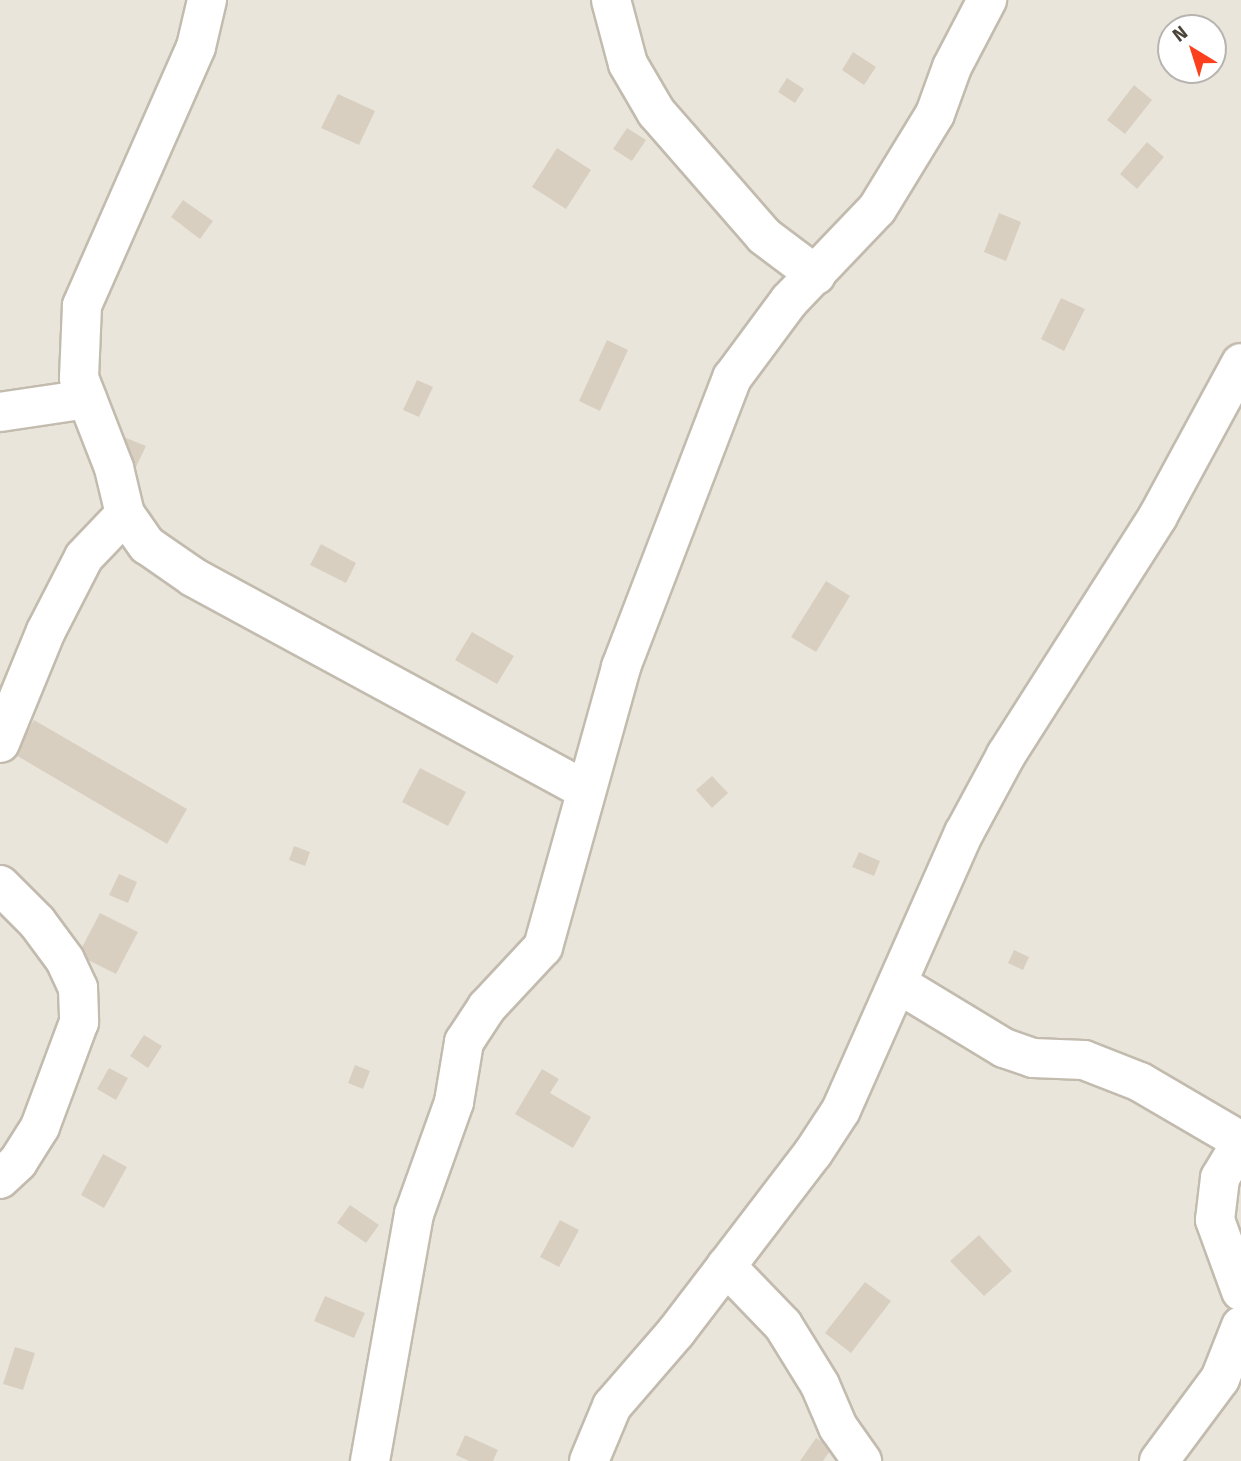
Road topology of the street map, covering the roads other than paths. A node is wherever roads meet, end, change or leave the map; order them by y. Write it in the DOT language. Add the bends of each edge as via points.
graph roads {
  1 [pos="207,0"];
  2 [pos="611,0"];
  3 [pos="987,0"];
  4 [pos="816,275"];
  5 [pos="1241,363"];
  6 [pos="87,399"];
  7 [pos="0,412"];
  8 [pos="125,514"];
  9 [pos="0,743"];
  10 [pos="584,789"];
  11 [pos="0,885"];
  12 [pos="900,985"];
  13 [pos="1241,1142"];
  14 [pos="0,1179"];
  15 [pos="726,1266"];
  16 [pos="1241,1291"];
  17 [pos="1241,1326"];
  18 [pos="370,1461"];
  19 [pos="589,1461"];
  20 [pos="863,1461"];
  21 [pos="1159,1461"];
  1 -- 6 [label="street" via="196,47 82,306 79,378"];
  2 -- 4 [label="street" via="628,64 656,112 764,236"];
  3 -- 4 [label="street" via="952,67 935,114 877,209"];
  4 -- 10 [label="street" via="789,302 732,378 621,667"];
  5 -- 12 [label="street" via="1158,516 1006,755 913,941"];
  6 -- 7 [label="street"];
  6 -- 8 [label="street" via="114,468"];
  8 -- 9 [label="street" via="84,557 46,631"];
  8 -- 10 [label="street" via="147,545 193,577"];
  10 -- 18 [label="street" via="543,947 487,1007 464,1042 454,1102 414,1214"];
  11 -- 14 [label="street" via="37,922 65,960 78,988 79,1022 40,1128 18,1162"];
  12 -- 13 [label="street" via="1004,1048 1033,1058 1084,1059 1140,1082"];
  12 -- 15 [label="street" via="842,1110"];
  13 -- 16 [label="street" via="1220,1178 1214,1220"];
  15 -- 19 [label="street" via="612,1406"];
  15 -- 20 [label="street" via="783,1325 820,1385 838,1427"];
  17 -- 21 [label="street" via="1220,1379"];
}
